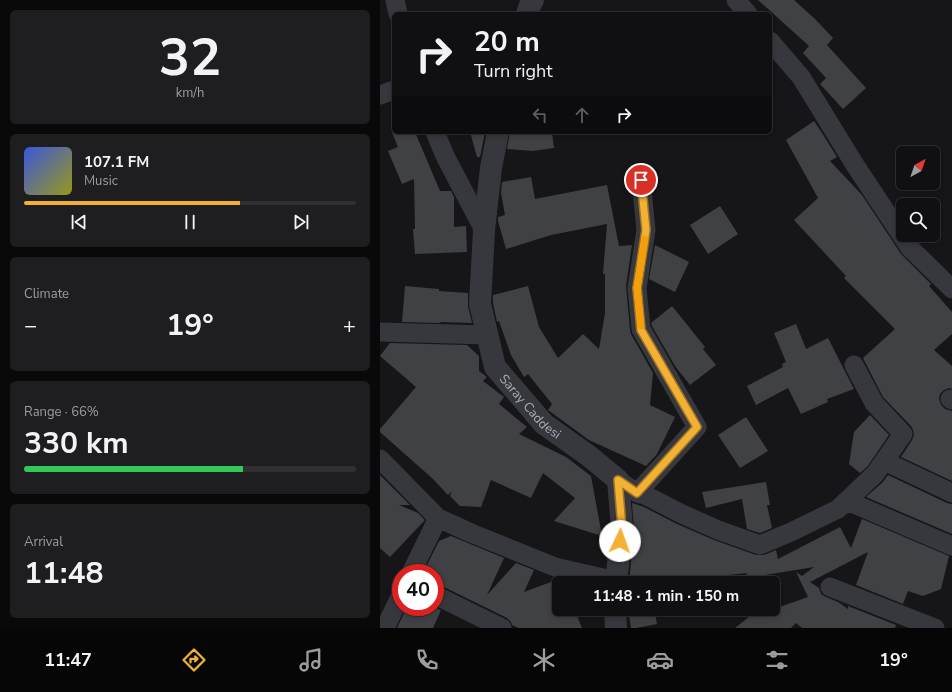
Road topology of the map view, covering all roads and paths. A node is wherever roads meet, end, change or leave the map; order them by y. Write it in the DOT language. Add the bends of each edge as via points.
graph roads {
  1 [pos="395,0"];
  2 [pos="533,0"];
  3 [pos="736,0"];
  4 [pos="398,12"];
  5 [pos="528,12"];
  6 [pos="746,12"];
  7 [pos="772,42"];
  8 [pos="392,91"];
  9 [pos="380,96"];
  10 [pos="436,134"];
  11 [pos="498,134"];
  12 [pos="641,180"];
  13 [pos="484,230"];
  14 [pos="952,289"];
  15 [pos="380,332"];
  16 [pos="488,335"];
  17 [pos="854,365"];
  18 [pos="380,459"];
  19 [pos="884,461"];
  20 [pos="618,480"];
  21 [pos="637,493"];
  22 [pos="952,493"];
  23 [pos="847,501"];
  24 [pos="438,518"];
  25 [pos="952,546"];
  26 [pos="416,564"];
  27 [pos="591,576"];
  28 [pos="617,576"];
  29 [pos="830,587"];
  30 [pos="444,599"];
  31 [pos="392,614"];
  32 [pos="615,616"];
  33 [pos="385,628"];
  34 [pos="502,628"];
  35 [pos="616,628"];
  36 [pos="935,628"];
  1 -- 4 [label="street"];
  2 -- 5 [label="street"];
  3 -- 6 [label="street"];
  7 -- 14 [label="street" via="801,77 910,248"];
  8 -- 9 [label="street"];
  10 -- 13 [label="street"];
  11 -- 13 [label="street, Saray Caddesi" via="490,168"];
  12 -- 21 [label="street" via="646,230 637,288 641,330 697,427"];
  13 -- 16 [label="street, Saray Caddesi" via="480,304"];
  15 -- 16 [label="street"];
  16 -- 20 [label="street, Saray Caddesi" via="496,367 544,424"];
  17 -- 19 [label="street" via="874,403 903,434"];
  18 -- 24 [label="street"];
  19 -- 22 [label="street"];
  19 -- 23 [label="street" via="875,474"];
  20 -- 21 [label="street"];
  20 -- 28 [label="street" via="622,528"];
  21 -- 23 [label="street" via="718,530 760,545 838,509"];
  23 -- 25 [label="street"];
  24 -- 26 [label="street"];
  24 -- 27 [label="street" via="554,567"];
  29 -- 36 [label="street"];
  30 -- 34 [label="street"];
  31 -- 33 [label="street"];
  32 -- 35 [label="street"];
}
